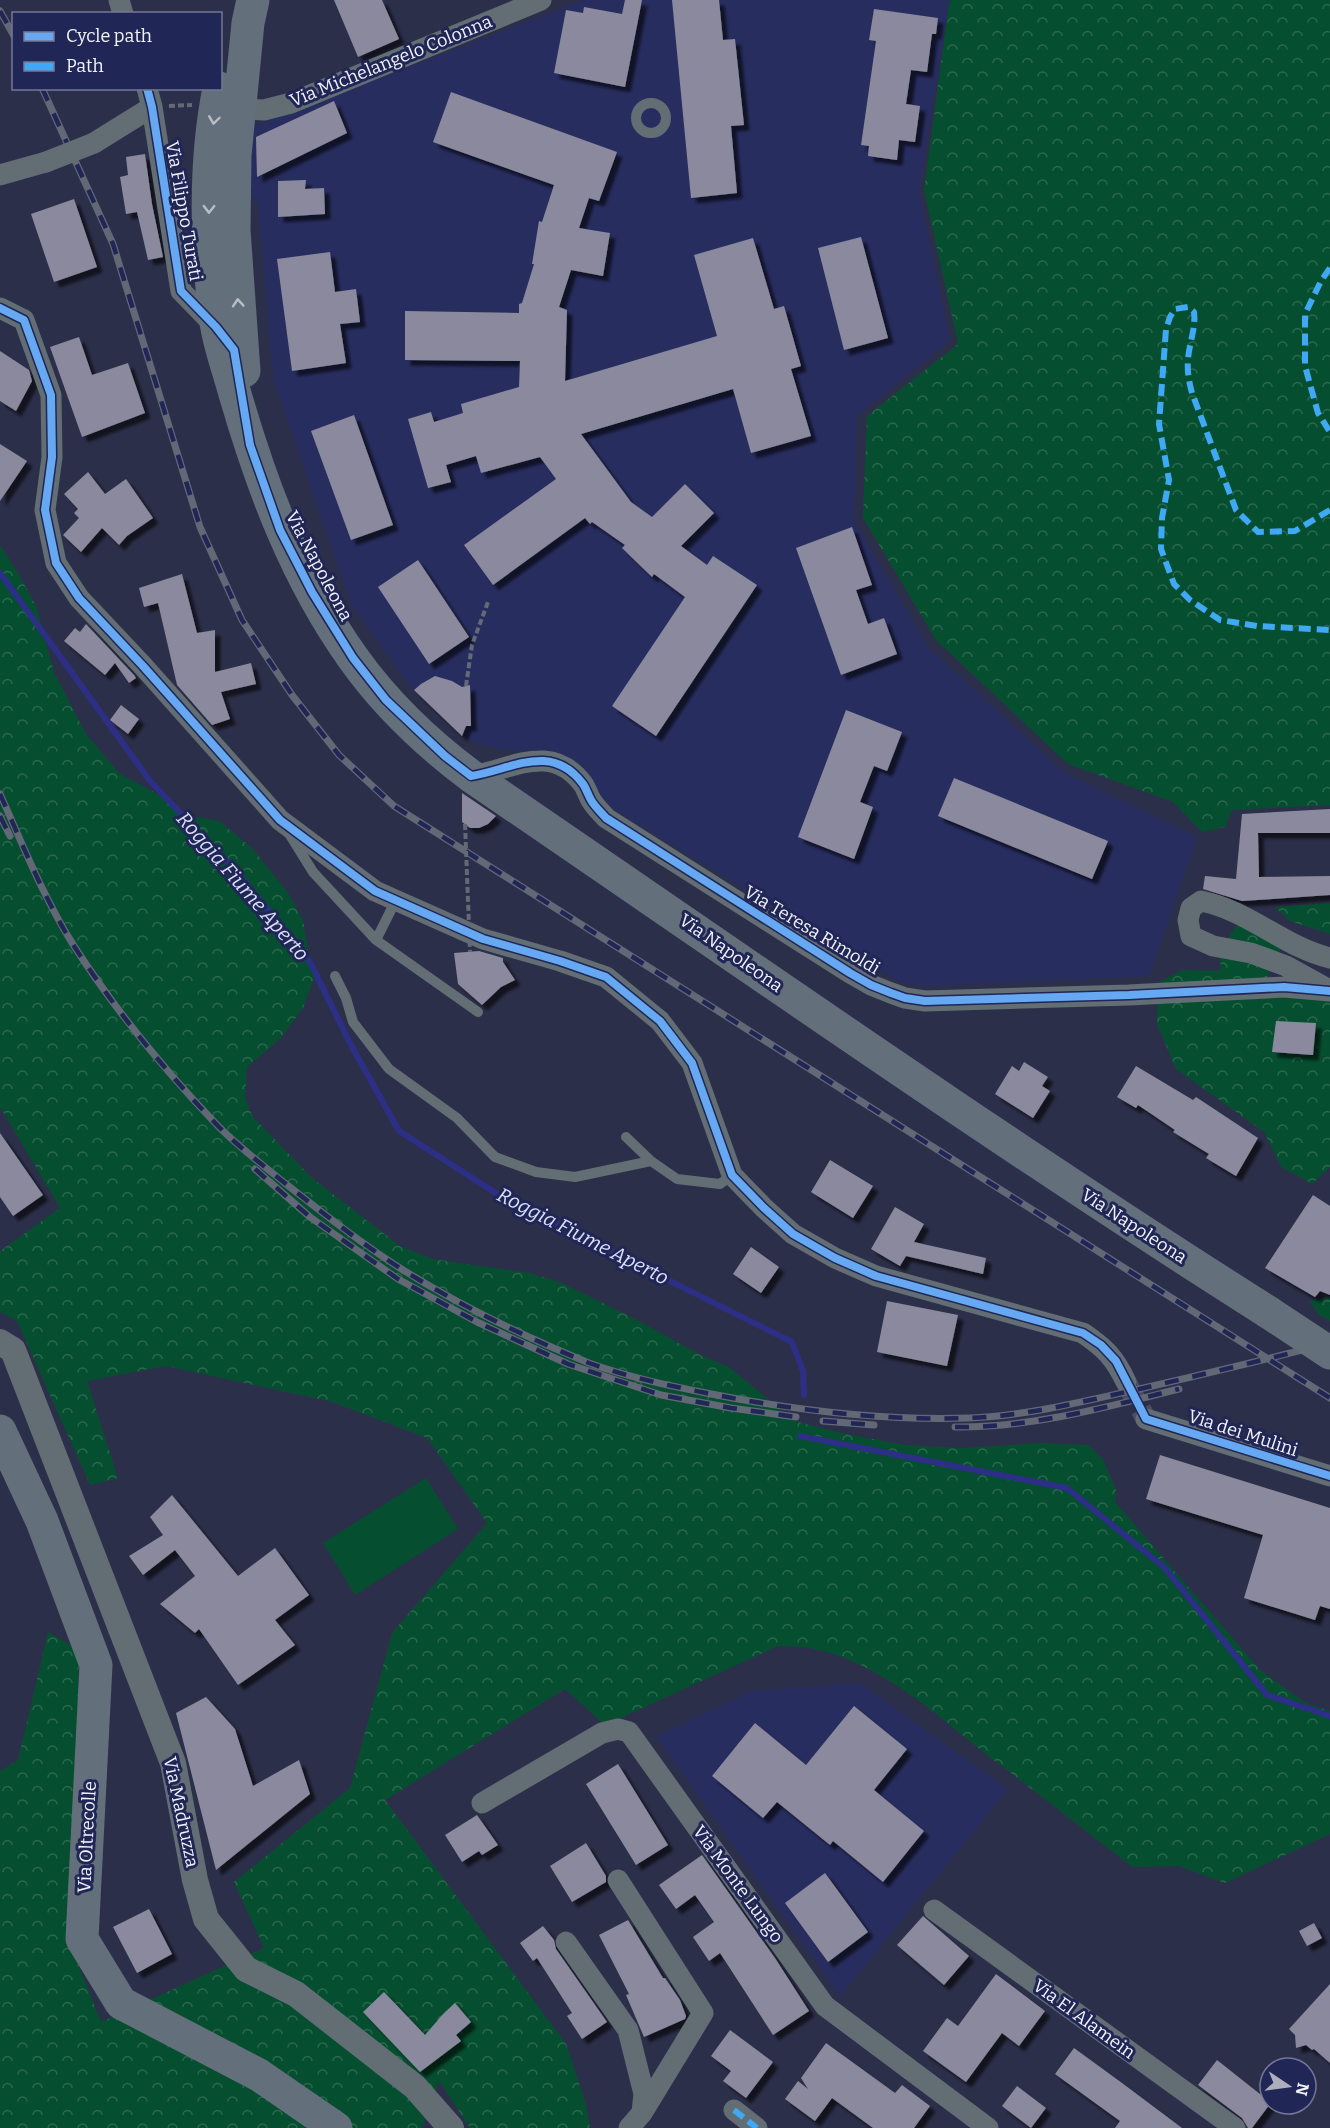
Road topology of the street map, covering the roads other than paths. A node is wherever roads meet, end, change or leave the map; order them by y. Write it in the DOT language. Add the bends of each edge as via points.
graph roads {
  1 [pos="238,0"];
  2 [pos="253,0"];
  3 [pos="541,0"];
  4 [pos="224,89"];
  5 [pos="149,98"];
  6 [pos="0,175"];
  7 [pos="0,308"];
  8 [pos="216,327"];
  9 [pos="250,445"];
  10 [pos="471,776"];
  11 [pos="280,819"];
  12 [pos="396,900"];
  13 [pos="376,940"];
  14 [pos="1330,958"];
  15 [pos="335,976"];
  16 [pos="1330,990"];
  17 [pos="478,1012"];
  18 [pos="626,1137"];
  19 [pos="651,1161"];
  20 [pos="732,1175"];
  21 [pos="0,1342"];
  22 [pos="1330,1353"];
  23 [pos="1126,1382"];
  24 [pos="1146,1419"];
  25 [pos="0,1431"];
  26 [pos="1330,1476"];
  27 [pos="482,1803"];
  28 [pos="618,1880"];
  29 [pos="934,1910"];
  30 [pos="566,1942"];
  31 [pos="734,2110"];
  32 [pos="636,2120"];
  33 [pos="336,2128"];
  34 [pos="451,2128"];
  35 [pos="757,2128"];
  36 [pos="988,2128"];
  37 [pos="1235,2128"];
  1 -- 4 [label="main road, Via Napoleona"];
  2 -- 4 [label="main road, Via Napoleona"];
  3 -- 4 [label="street, Via Michelangelo Colonna" via="264,111"];
  4 -- 8 [label="main road, Via Napoleona, one-way" via="210,151 210,269"];
  9 -- 4 [label="main road, Via Napoleona, one-way" via="234,230 235,154"];
  5 -- 6 [label="street, bridge" via="94,143"];
  5 -- 8 [label="street, Via Filippo Turati" via="181,291"];
  7 -- 11 [label="street" via="24,320 51,395 52,457 45,510 56,563 78,598"];
  8 -- 9 [label="main road, Via Napoleona" via="234,350"];
  9 -- 10 [label="main road, Via Napoleona" via="280,530 352,658 386,700"];
  10 -- 16 [label="street, Via Teresa Rimoldi" via="533,760 562,766 584,784 606,818 872,986 906,998 940,1001 1284,987"];
  10 -- 22 [label="main road, Via Napoleona, bridge" via="1151,1239"];
  11 -- 12 [label="street" via="375,891"];
  11 -- 13 [label="lane" via="314,873"];
  12 -- 13 [label="lane"];
  12 -- 20 [label="street" via="483,939 606,977 660,1021 692,1063"];
  13 -- 17 [label="lane"];
  14 -- 16 [label="street" via="1291,943 1213,903 1201,901 1191,908 1191,936 1212,946 1251,953 1286,966"];
  15 -- 19 [label="lane" via="353,1022 389,1069 457,1118 495,1157 536,1172 575,1177"];
  18 -- 19 [label="lane"];
  19 -- 20 [label="lane" via="677,1179 720,1184"];
  20 -- 23 [label="street" via="793,1234 835,1258 876,1276 1083,1333 1116,1361"];
  21 -- 34 [label="street, Via Madruzza" via="13,1350 173,1763 206,1919 246,1969 296,1994 416,2086"];
  24 -- 26 [label="street, Via dei Mulini"];
  25 -- 33 [label="main road, Via Oltrecolle" via="42,1521 96,1665 82,1939 121,2003 259,2075"];
  27 -- 36 [label="street, Via Monte Lungo" via="602,1734 618,1729 629,1732 825,2006"];
  28 -- 32 [label="street" via="703,2013"];
  29 -- 37 [label="street, Via El Alamein"];
  30 -- 32 [label="street" via="628,2030 644,2094"];
  31 -- 35 [label="street"];
}
